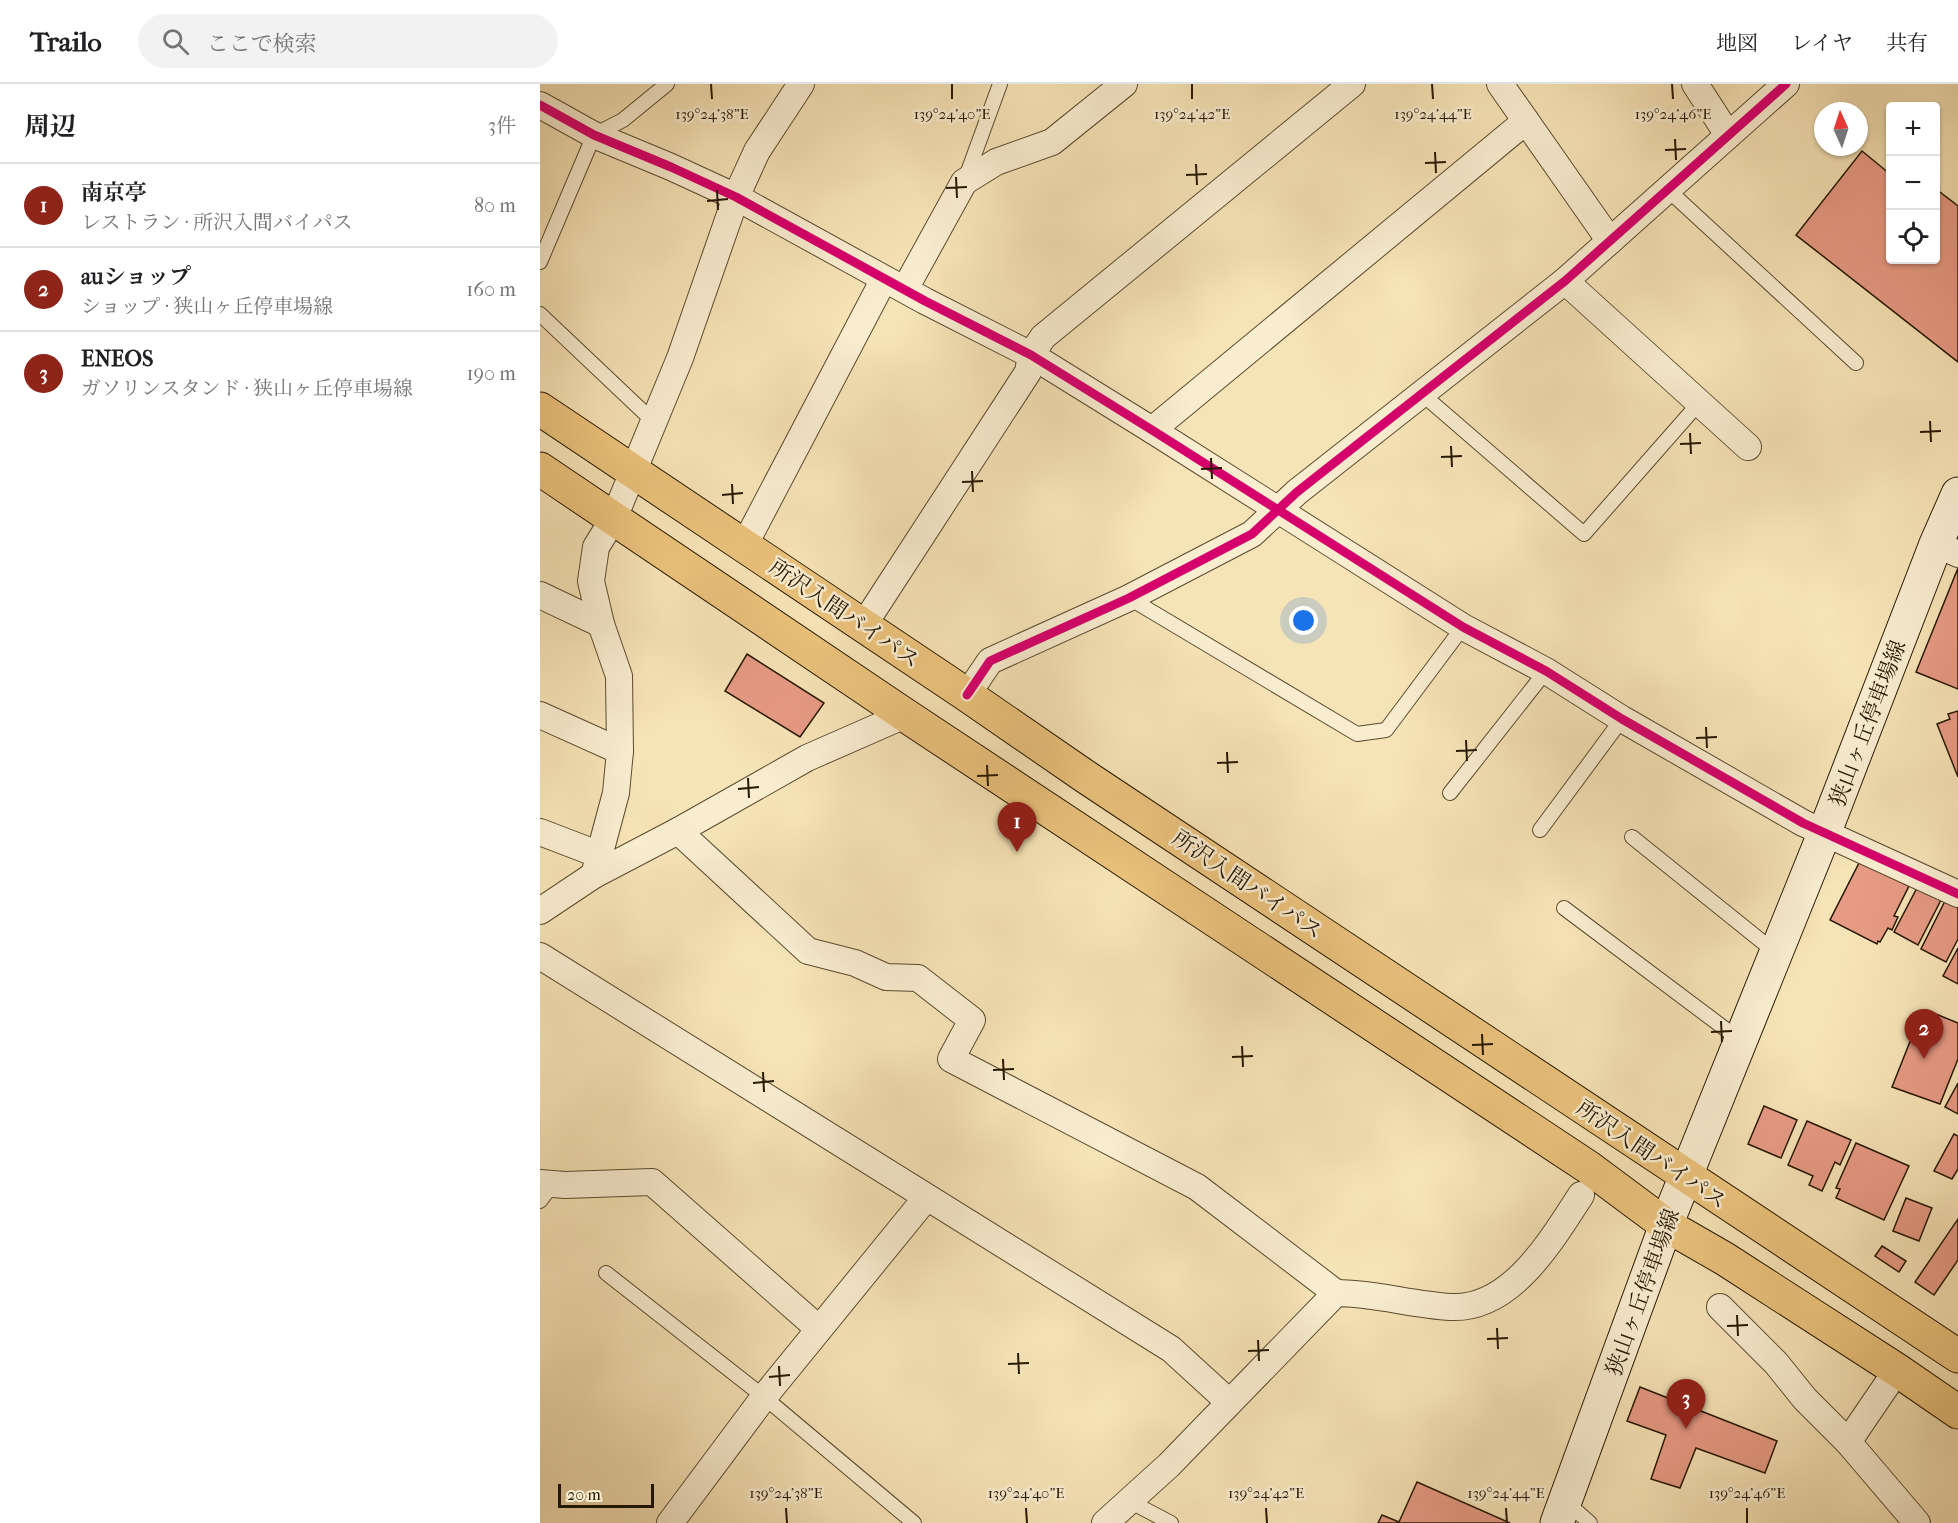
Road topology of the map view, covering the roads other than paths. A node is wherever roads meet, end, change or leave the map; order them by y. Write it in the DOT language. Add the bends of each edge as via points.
graph roads {
  1 [pos="667,84"];
  2 [pos="801,84"];
  3 [pos="1000,84"];
  4 [pos="1124,84"];
  5 [pos="1352,84"];
  6 [pos="1500,84"];
  7 [pos="1695,84"];
  8 [pos="1786,84"];
  9 [pos="540,105"];
  10 [pos="1526,121"];
  11 [pos="594,135"];
  12 [pos="1728,135"];
  13 [pos="964,182"];
  14 [pos="1667,189"];
  15 [pos="736,197"];
  16 [pos="1610,241"];
  17 [pos="540,261"];
  18 [pos="1565,281"];
  19 [pos="895,284"];
  20 [pos="540,314"];
  21 [pos="1030,355"];
  22 [pos="1856,363"];
  23 [pos="1422,394"];
  24 [pos="1699,402"];
  25 [pos="540,409"];
  26 [pos="653,421"];
  27 [pos="1152,430"];
  28 [pos="1748,447"];
  29 [pos="540,469"];
  30 [pos="634,472"];
  31 [pos="1958,494"];
  32 [pos="1279,509"];
  33 [pos="614,518"];
  34 [pos="744,546"];
  35 [pos="1947,549"];
  36 [pos="540,595"];
  37 [pos="1129,598"];
  38 [pos="601,624"];
  39 [pos="863,626"];
  40 [pos="1463,627"];
  41 [pos="1545,671"];
  42 [pos="967,694"];
  43 [pos="540,715"];
  44 [pos="905,715"];
  45 [pos="1622,719"];
  46 [pos="620,752"];
  47 [pos="1450,793"];
  48 [pos="1540,830"];
  49 [pos="678,831"];
  50 [pos="540,832"];
  51 [pos="1824,834"];
  52 [pos="1632,837"];
  53 [pos="597,865"];
  54 [pos="1951,884"];
  55 [pos="1564,908"];
  56 [pos="540,911"];
  57 [pos="1776,952"];
  58 [pos="540,956"];
  59 [pos="1740,1040"];
  60 [pos="1686,1176"];
  61 [pos="544,1189"];
  62 [pos="1581,1195"];
  63 [pos="926,1198"];
  64 [pos="1666,1225"];
  65 [pos="606,1273"];
  66 [pos="1336,1293"];
  67 [pos="1720,1307"];
  68 [pos="819,1329"];
  69 [pos="1958,1356"];
  70 [pos="1897,1370"];
  71 [pos="764,1397"];
  72 [pos="1229,1402"];
  73 [pos="1958,1412"];
  74 [pos="1848,1442"];
  75 [pos="1130,1501"];
  76 [pos="1561,1512"];
  77 [pos="670,1523"];
  78 [pos="914,1523"];
  79 [pos="1105,1523"];
  80 [pos="1172,1523"];
  81 [pos="1590,1523"];
  82 [pos="1917,1523"];
  1 -- 11 [label="lane" via="623,120"];
  2 -- 15 [label="street" via="757,151"];
  3 -- 13 [label="lane"];
  4 -- 13 [label="street" via="1052,142 996,162"];
  5 -- 21 [label="street" via="1042,337"];
  6 -- 10 [label="street"];
  7 -- 12 [label="street"];
  8 -- 12 [label="street"];
  9 -- 11 [label="street"];
  10 -- 16 [label="street"];
  10 -- 27 [label="street"];
  11 -- 15 [label="street"];
  11 -- 17 [label="lane"];
  12 -- 14 [label="street"];
  13 -- 19 [label="street"];
  14 -- 16 [label="street"];
  14 -- 22 [label="lane"];
  15 -- 19 [label="street"];
  15 -- 26 [label="street" via="680,358"];
  16 -- 18 [label="street"];
  18 -- 23 [label="street"];
  18 -- 24 [label="street"];
  19 -- 21 [label="street"];
  19 -- 34 [label="street"];
  20 -- 26 [label="lane"];
  21 -- 27 [label="street"];
  21 -- 39 [label="street" via="1028,372"];
  23 -- 24 [label="lane" via="1584,534"];
  23 -- 32 [label="street"];
  24 -- 28 [label="street"];
  25 -- 30 [label="highway, 所沢入間バイパス"];
  26 -- 30 [label="street"];
  27 -- 32 [label="street"];
  29 -- 33 [label="highway, 所沢入間バイパス"];
  30 -- 33 [label="street"];
  30 -- 34 [label="highway, 所沢入間バイパス"];
  31 -- 35 [label="main road, 狭山ヶ丘停車場線"];
  32 -- 37 [label="street" via="1252,534"];
  32 -- 40 [label="street"];
  33 -- 38 [label="street" via="596,547 591,581"];
  33 -- 44 [label="highway, 所沢入間バイパス"];
  34 -- 39 [label="highway, 所沢入間バイパス"];
  35 -- 51 [label="main road, 狭山ヶ丘停車場線"];
  36 -- 38 [label="street"];
  37 -- 40 [label="lane" via="1357,734 1386,730"];
  37 -- 42 [label="street" via="990,661"];
  38 -- 46 [label="street" via="619,676"];
  39 -- 42 [label="highway, 所沢入間バイパス"];
  40 -- 41 [label="street"];
  41 -- 45 [label="street"];
  41 -- 47 [label="lane"];
  42 -- 60 [label="highway, 所沢入間バイパス"];
  43 -- 46 [label="street"];
  44 -- 49 [label="street" via="807,758"];
  44 -- 64 [label="highway, 所沢入間バイパス" via="1588,1167"];
  45 -- 48 [label="lane"];
  45 -- 51 [label="street"];
  46 -- 53 [label="street" via="616,793"];
  49 -- 53 [label="street"];
  49 -- 66 [label="street" via="808,951 855,963 886,977 918,978 972,1020 951,1059 1197,1187"];
  50 -- 53 [label="street"];
  51 -- 54 [label="street"];
  51 -- 57 [label="main road, 狭山ヶ丘停車場線"];
  52 -- 57 [label="lane"];
  53 -- 56 [label="street"];
  55 -- 59 [label="lane"];
  57 -- 59 [label="main road, 狭山ヶ丘停車場線"];
  58 -- 63 [label="street"];
  59 -- 60 [label="main road, 狭山ヶ丘停車場線"];
  60 -- 64 [label="main road, 狭山ヶ丘停車場線"];
  60 -- 69 [label="highway, 所沢入間バイパス"];
  61 -- 68 [label="street" via="652,1182"];
  62 -- 66 [label="street" via="1544,1250 1507,1289 1480,1304 1453,1307"];
  63 -- 68 [label="street"];
  63 -- 72 [label="street" via="1171,1349"];
  64 -- 70 [label="highway, 所沢入間バイパス"];
  64 -- 76 [label="main road, 狭山ヶ丘停車場線"];
  65 -- 71 [label="lane"];
  66 -- 72 [label="street"];
  67 -- 74 [label="street"];
  68 -- 71 [label="street"];
  70 -- 73 [label="highway, 所沢入間バイパス"];
  70 -- 74 [label="street"];
  71 -- 77 [label="street"];
  71 -- 78 [label="lane"];
  72 -- 75 [label="street"];
  74 -- 82 [label="street"];
  75 -- 79 [label="street"];
  75 -- 80 [label="lane"];
  76 -- 81 [label="lane"];
}
